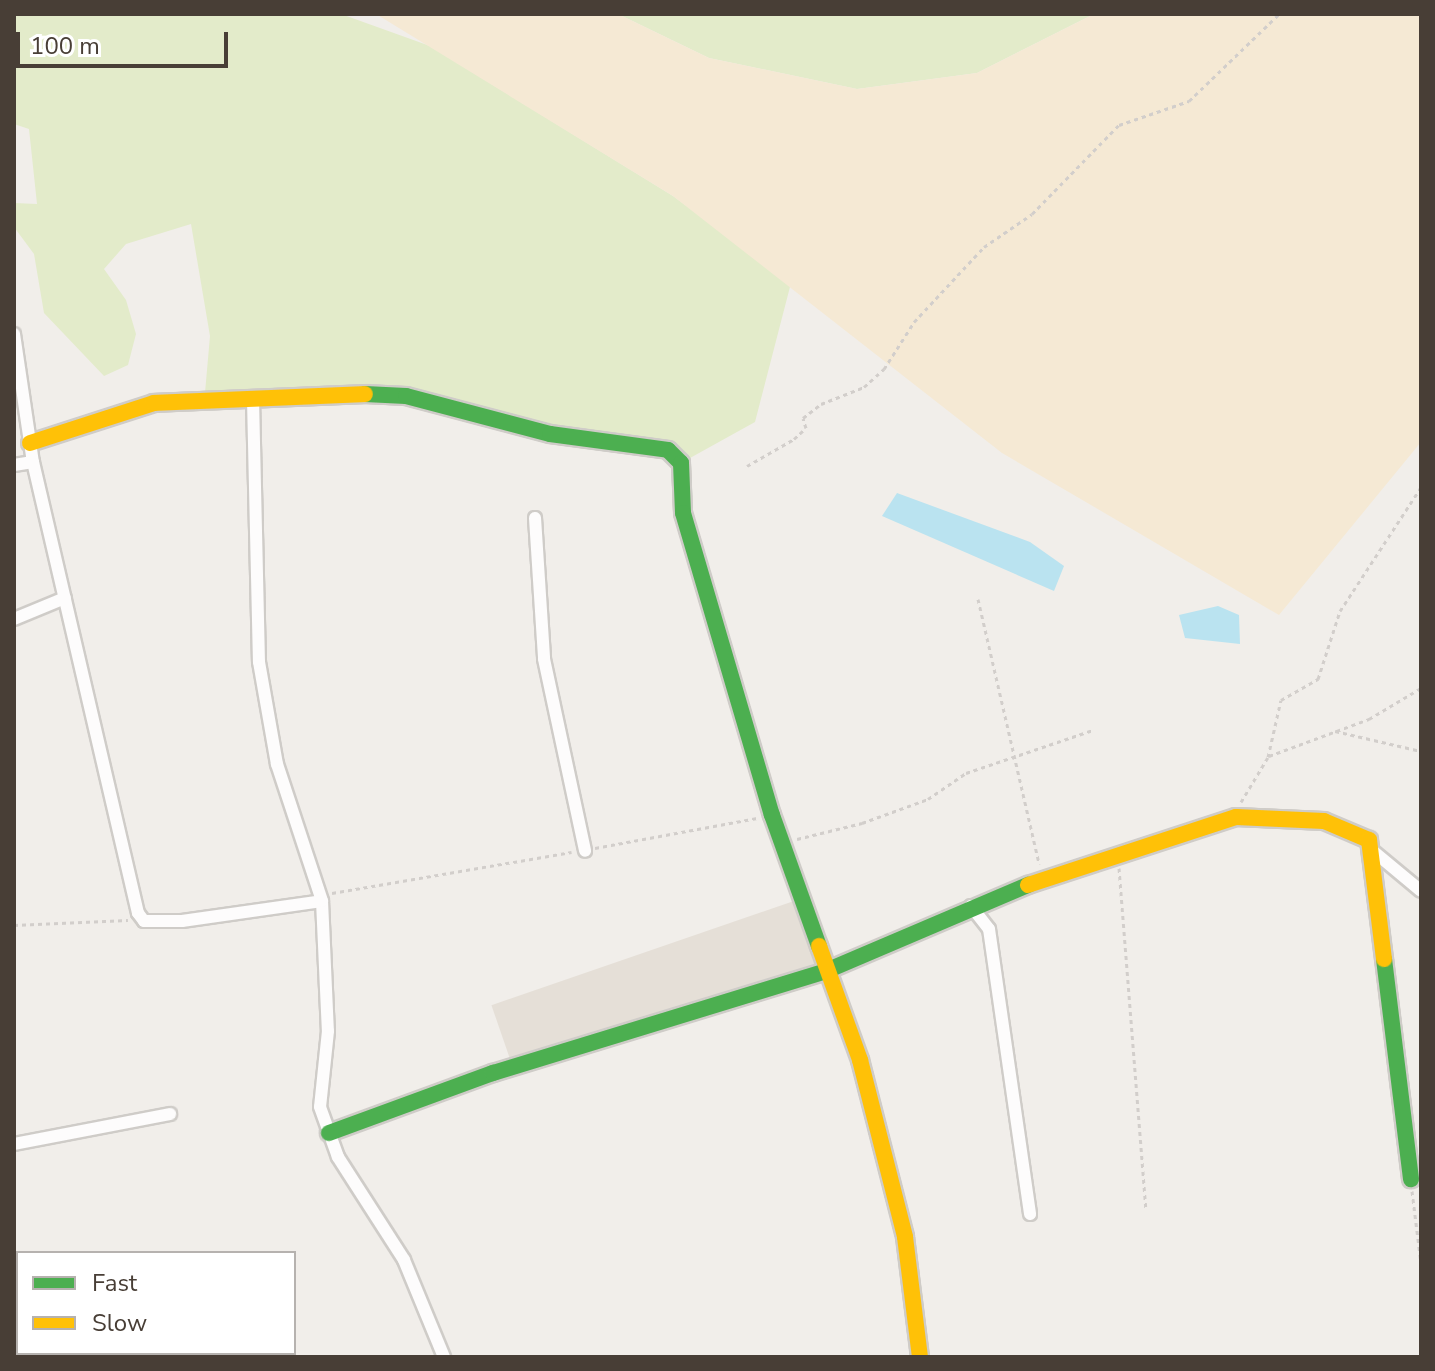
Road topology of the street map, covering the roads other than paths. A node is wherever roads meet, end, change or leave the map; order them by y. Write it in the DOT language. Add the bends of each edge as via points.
graph roads {
  1 [pos="14,334"];
  2 [pos="253,399"];
  3 [pos="30,443"];
  4 [pos="33,462"];
  5 [pos="14,465"];
  6 [pos="535,518"];
  7 [pos="65,598"];
  8 [pos="14,619"];
  9 [pos="585,851"];
  10 [pos="1373,851"];
  11 [pos="1421,891"];
  12 [pos="322,901"];
  13 [pos="971,906"];
  14 [pos="826,971"];
  15 [pos="170,1114"];
  16 [pos="329,1133"];
  17 [pos="14,1144"];
  18 [pos="1411,1179"];
  19 [pos="1030,1214"];
  20 [pos="444,1357"];
  21 [pos="920,1357"];
  1 -- 3 [label="street"];
  2 -- 3 [label="street" via="154,403"];
  2 -- 12 [label="street" via="259,662 277,764"];
  2 -- 14 [label="street" via="406,396 550,434 668,450 681,463 683,513 772,815"];
  3 -- 4 [label="street"];
  4 -- 5 [label="street"];
  4 -- 7 [label="street"];
  6 -- 9 [label="street" via="544,659"];
  7 -- 8 [label="street"];
  7 -- 12 [label="street" via="144,921"];
  10 -- 11 [label="street"];
  10 -- 13 [label="street" via="1348,827 1236,817 1116,852"];
  10 -- 18 [label="street"];
  12 -- 16 [label="street" via="328,1031 320,1107"];
  13 -- 14 [label="street"];
  13 -- 19 [label="street" via="989,929"];
  14 -- 16 [label="street" via="493,1073"];
  14 -- 21 [label="street" via="860,1060 902,1222"];
  15 -- 17 [label="street"];
  16 -- 20 [label="street" via="404,1260"];
}
